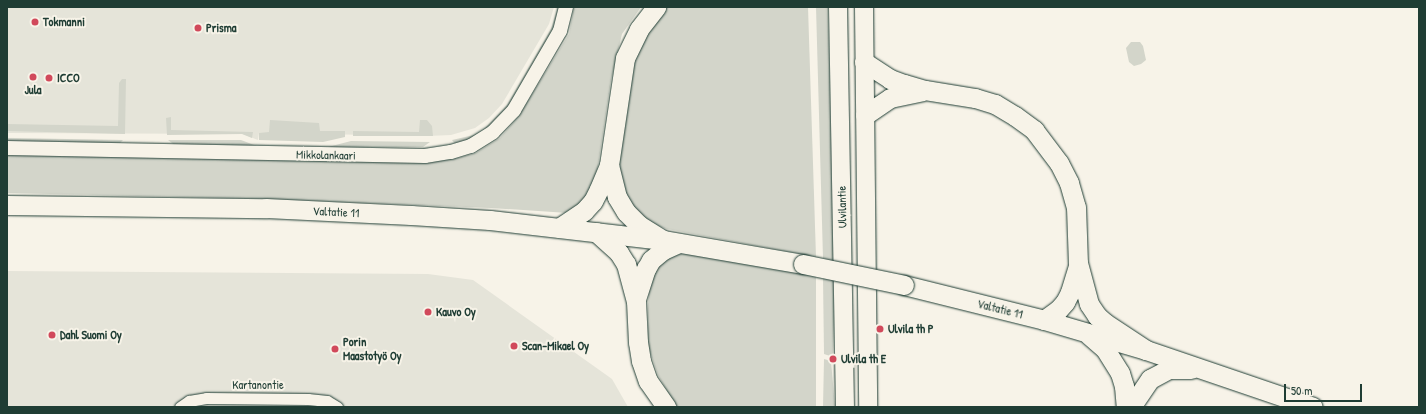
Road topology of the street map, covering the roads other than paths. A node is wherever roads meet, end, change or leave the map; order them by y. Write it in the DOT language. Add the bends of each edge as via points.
graph roads {
  1 [pos="566,7"];
  2 [pos="656,7"];
  3 [pos="838,7"];
  4 [pos="864,7"];
  5 [pos="864,62"];
  6 [pos="925,90"];
  7 [pos="865,115"];
  8 [pos="7,148"];
  9 [pos="609,165"];
  10 [pos="7,205"];
  11 [pos="559,228"];
  12 [pos="596,232"];
  13 [pos="671,242"];
  14 [pos="1078,263"];
  15 [pos="636,300"];
  16 [pos="1044,320"];
  17 [pos="1087,333"];
  18 [pos="1146,350"];
  19 [pos="1200,368"];
  20 [pos="180,407"];
  21 [pos="337,407"];
  22 [pos="666,407"];
  23 [pos="846,407"];
  24 [pos="868,407"];
  25 [pos="1126,407"];
  26 [pos="1131,407"];
  27 [pos="1313,407"];
  1 -- 8 [label="street, Mikkolankaari" via="560,31 514,110 493,132 471,146 452,152 425,156"];
  2 -- 9 [label="highway" via="638,30 625,58"];
  3 -- 23 [label="main road, Ulvilantie"];
  4 -- 5 [label="main road, Ulvilantie"];
  5 -- 6 [label="highway" via="890,79"];
  5 -- 7 [label="main road, Ulvilantie"];
  6 -- 7 [label="highway" via="890,98"];
  6 -- 14 [label="highway" via="995,104 1034,130 1059,163 1069,183 1076,207"];
  7 -- 24 [label="main road, Ulvilantie"];
  9 -- 11 [label="highway" via="593,202"];
  9 -- 13 [label="highway" via="617,197 626,212 639,225"];
  10 -- 11 [label="highway, Valtatie 11" via="266,208 490,220"];
  11 -- 12 [label="highway, Valtatie 11"];
  12 -- 13 [label="highway, Valtatie 11"];
  12 -- 15 [label="highway" via="614,248 626,264"];
  13 -- 15 [label="highway" via="651,260"];
  13 -- 16 [label="highway, Valtatie 11, bridge" via="803,264 904,285"];
  14 -- 16 [label="highway" via="1065,302"];
  14 -- 18 [label="highway" via="1089,304 1097,316 1116,332"];
  15 -- 22 [label="highway" via="641,361 648,381"];
  16 -- 17 [label="highway, Valtatie 11"];
  17 -- 18 [label="highway, Valtatie 11"];
  17 -- 25 [label="highway" via="1104,350 1120,373"];
  18 -- 19 [label="highway, Valtatie 11"];
  19 -- 26 [label="highway" via="1160,373 1150,379"];
  19 -- 27 [label="highway, Valtatie 11"];
  20 -- 21 [label="street, Kartanontie" via="189,401 206,398 308,399 327,401"];
}
